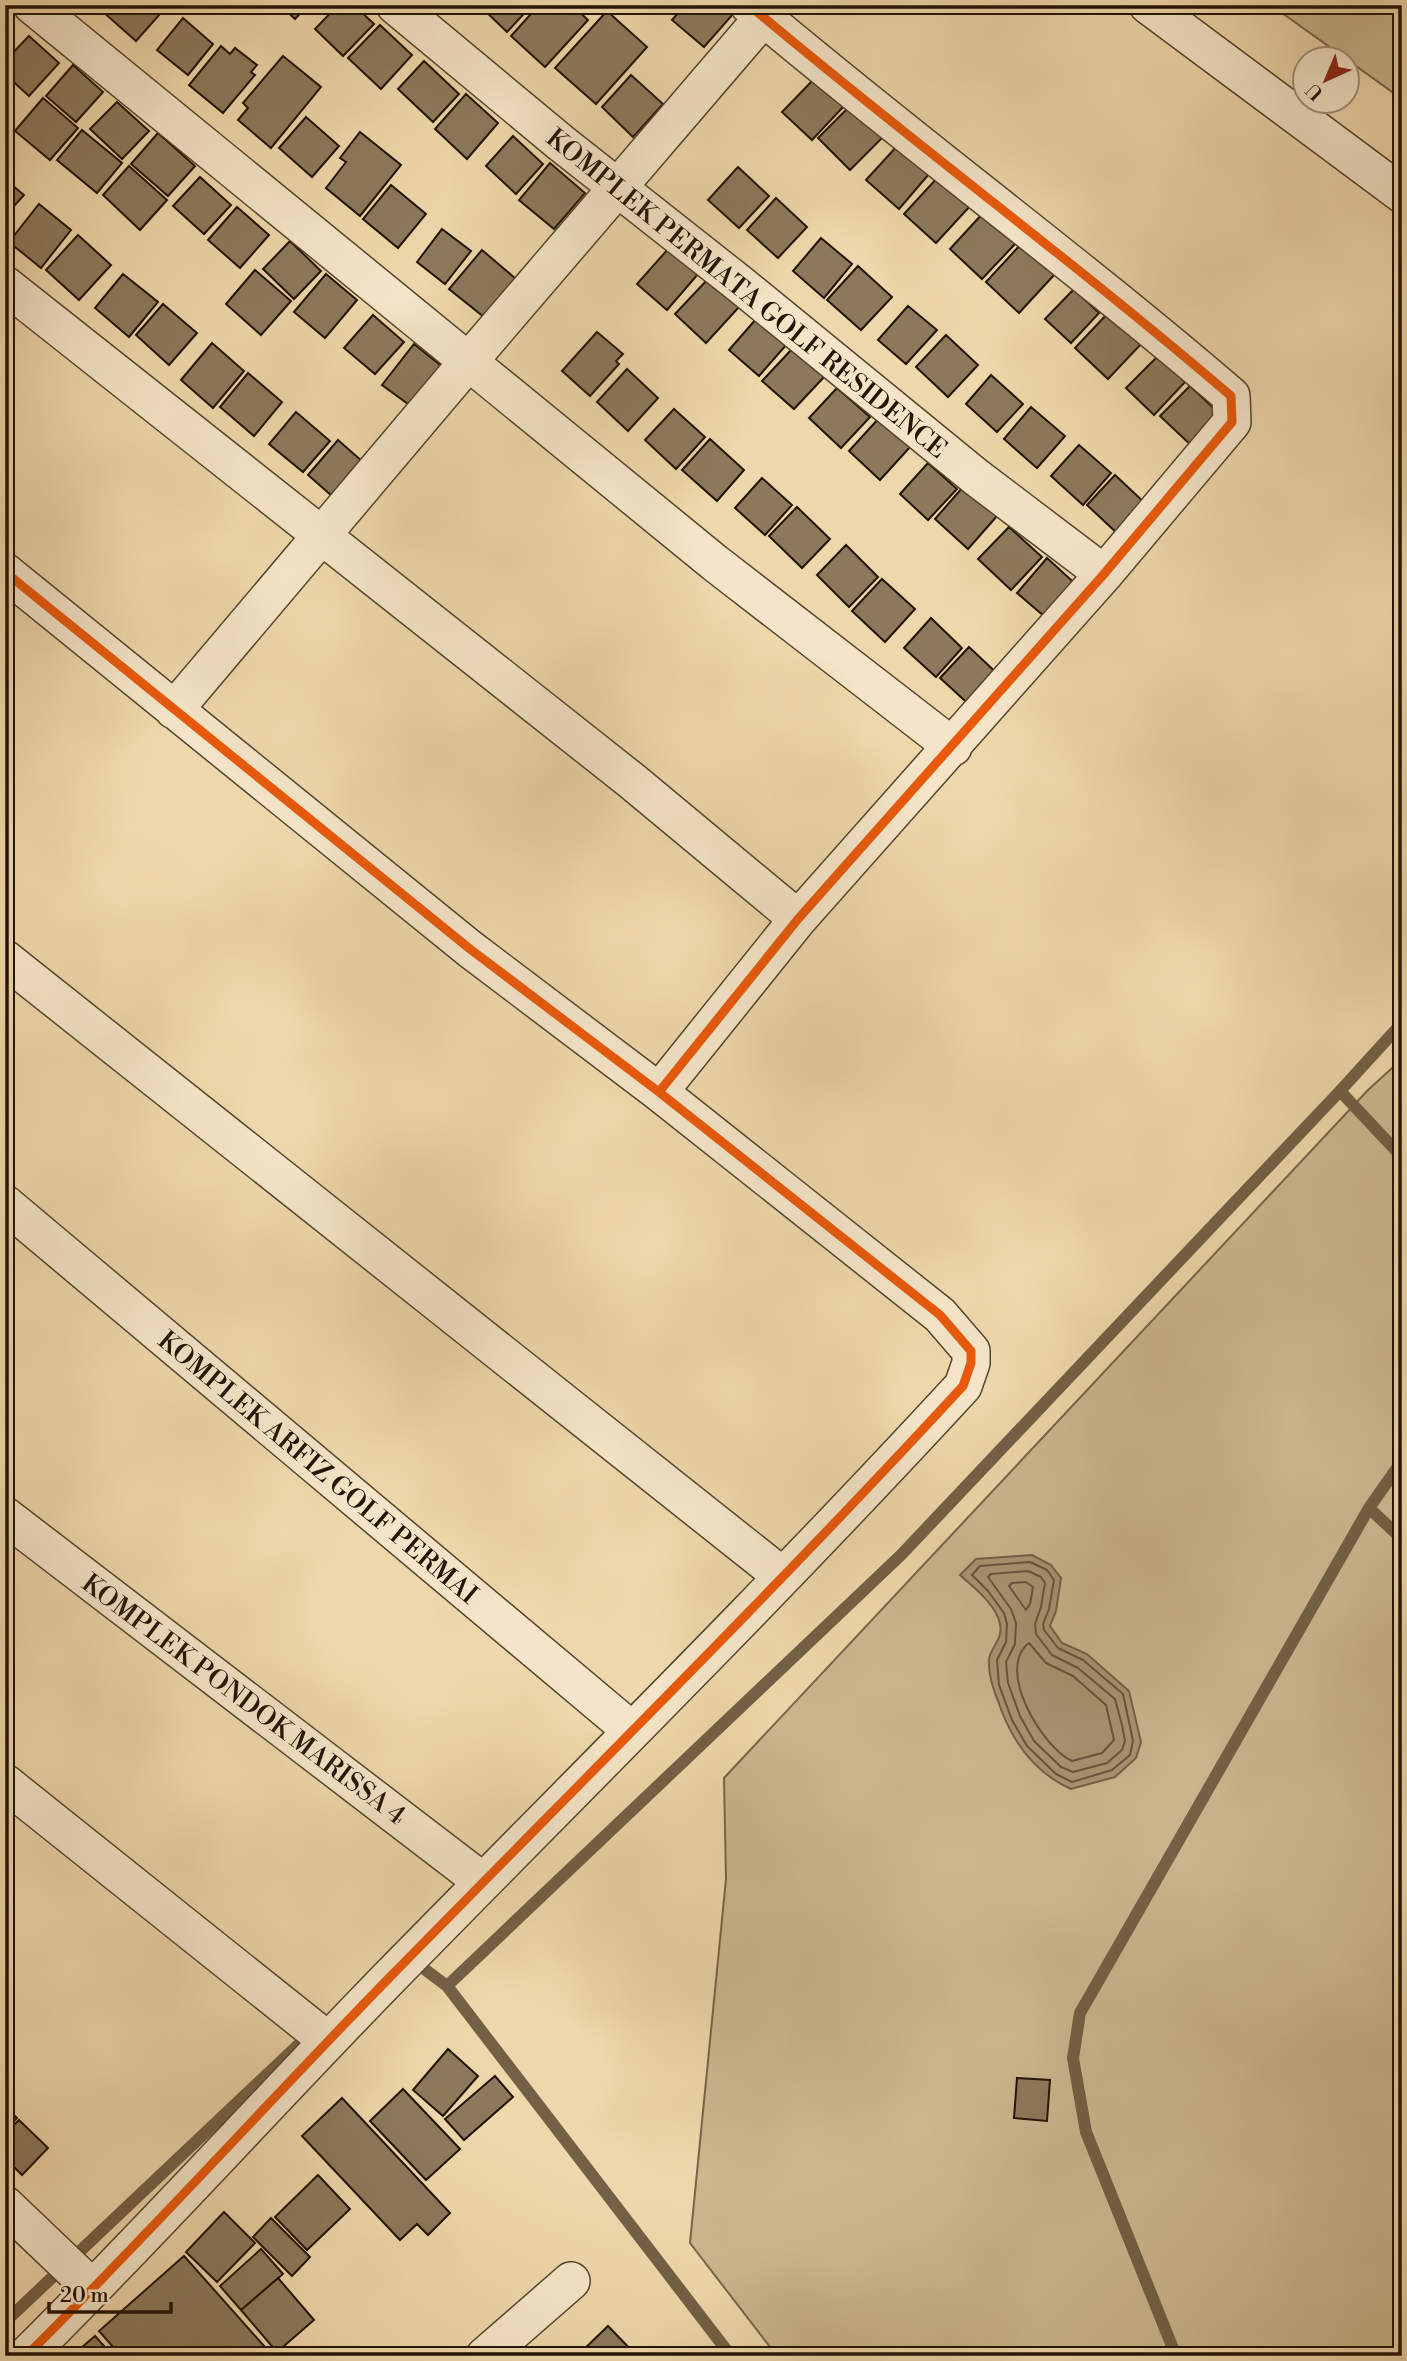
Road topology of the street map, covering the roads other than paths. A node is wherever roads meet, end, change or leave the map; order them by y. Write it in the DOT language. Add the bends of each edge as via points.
graph roads {
  1 [pos="32,5"];
  2 [pos="395,5"];
  3 [pos="1148,5"];
  4 [pos="762,9"];
  5 [pos="618,187"];
  6 [pos="1402,194"];
  7 [pos="5,285"];
  8 [pos="468,362"];
  9 [pos="321,535"];
  10 [pos="5,572"];
  11 [pos="1104,574"];
  12 [pos="174,710"];
  13 [pos="953,747"];
  14 [pos="798,919"];
  15 [pos="5,960"];
  16 [pos="659,1092"];
  17 [pos="5,1204"];
  18 [pos="5,1516"];
  19 [pos="782,1576"];
  20 [pos="631,1730"];
  21 [pos="5,1783"];
  22 [pos="483,1882"];
  23 [pos="328,2040"];
  24 [pos="5,2205"];
  25 [pos="571,2281"];
  26 [pos="93,2289"];
  27 [pos="29,2355"];
  28 [pos="485,2356"];
  1 -- 8 [label="street"];
  2 -- 5 [label="street, KOMPLEK PERMATA GOLF RESIDENCE"];
  3 -- 6 [label="street"];
  4 -- 5 [label="street"];
  4 -- 11 [label="street" via="1231,396 1232,422"];
  5 -- 8 [label="street"];
  5 -- 11 [label="street, KOMPLEK PERMATA GOLF RESIDENCE" via="976,477"];
  7 -- 9 [label="street"];
  8 -- 9 [label="street"];
  8 -- 13 [label="street" via="704,554"];
  9 -- 12 [label="street"];
  9 -- 14 [label="street"];
  10 -- 12 [label="street"];
  11 -- 13 [label="street"];
  12 -- 16 [label="street" via="470,949"];
  13 -- 14 [label="street"];
  14 -- 16 [label="street"];
  15 -- 19 [label="street"];
  16 -- 19 [label="street" via="940,1315 971,1351 963,1385"];
  17 -- 20 [label="street, KOMPLEK ARFIZ GOLF PERMAI"];
  18 -- 22 [label="street, KOMPLEK PONDOK MARISSA 4"];
  19 -- 20 [label="street"];
  20 -- 22 [label="street"];
  21 -- 23 [label="street"];
  22 -- 23 [label="street"];
  23 -- 26 [label="street"];
  24 -- 26 [label="street"];
  25 -- 28 [label="street"];
  26 -- 27 [label="street"];
}
